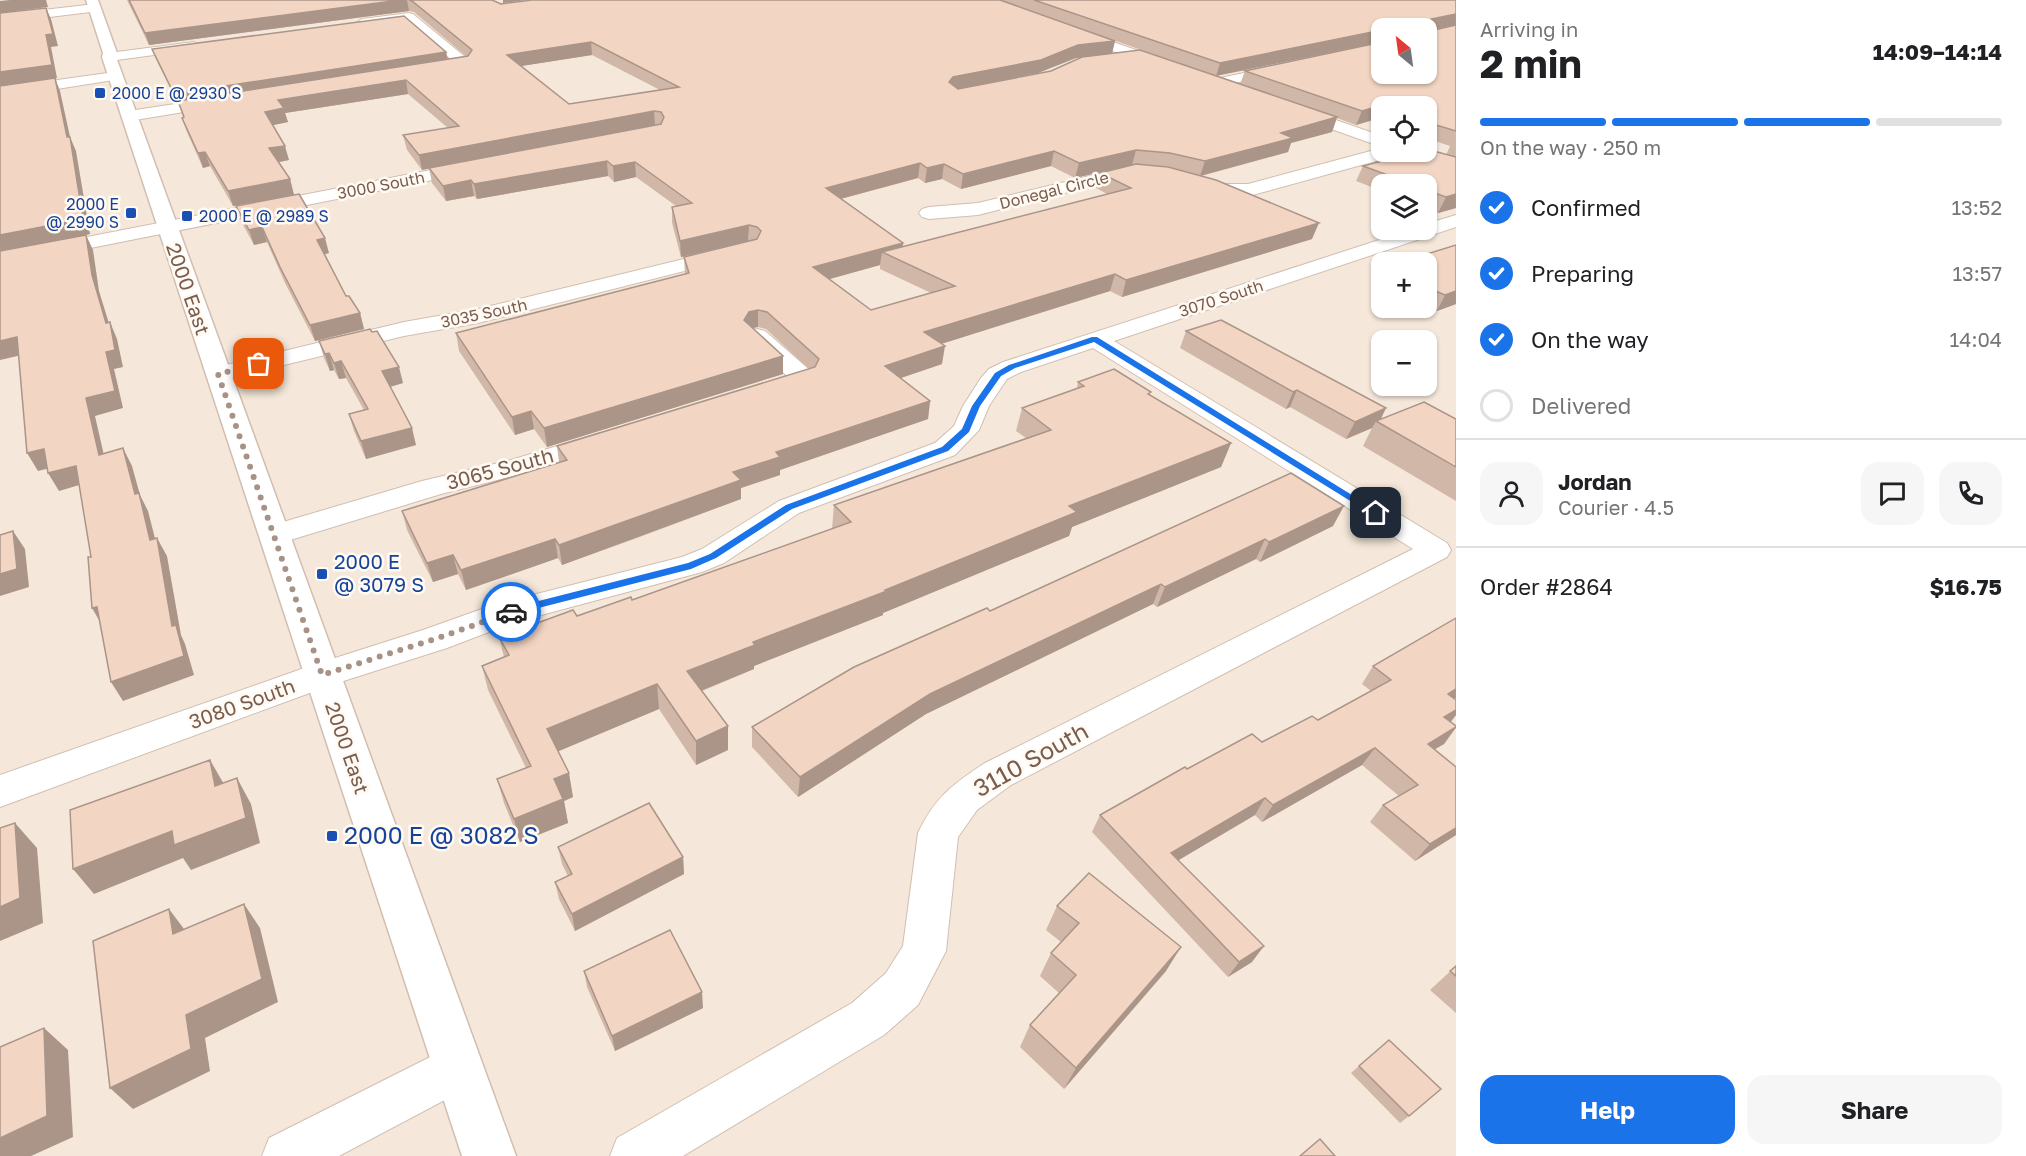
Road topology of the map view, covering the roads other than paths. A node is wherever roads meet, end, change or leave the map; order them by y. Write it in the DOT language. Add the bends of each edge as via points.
graph roads {
  1 [pos="94,4"];
  2 [pos="0,20"];
  3 [pos="343,26"];
  4 [pos="1064,29"];
  5 [pos="204,45"];
  6 [pos="1126,51"];
  7 [pos="1141,57"];
  8 [pos="1301,64"];
  9 [pos="112,67"];
  10 [pos="442,68"];
  11 [pos="1184,72"];
  12 [pos="1238,91"];
  13 [pos="0,93"];
  14 [pos="236,99"];
  15 [pos="1282,106"];
  16 [pos="129,116"];
  17 [pos="1371,137"];
  18 [pos="1371,157"];
  19 [pos="492,164"];
  20 [pos="1157,174"];
  21 [pos="1184,180"];
  22 [pos="929,213"];
  23 [pos="1456,221"];
  24 [pos="167,228"];
  25 [pos="749,249"];
  26 [pos="0,260"];
  27 [pos="757,336"];
  28 [pos="1095,339"];
  29 [pos="218,374"];
  30 [pos="990,383"];
  31 [pos="749,395"];
  32 [pos="627,433"];
  33 [pos="274,536"];
  34 [pos="322,675"];
  35 [pos="0,791"];
  36 [pos="458,1067"];
  37 [pos="287,1156"];
  38 [pos="489,1156"];
  39 [pos="635,1156"];
  1 -- 2 [label="street"];
  1 -- 9 [label="street, 2000 East"];
  3 -- 10 [label="street" via="409,17 465,64"];
  4 -- 6 [label="street"];
  5 -- 9 [label="street"];
  6 -- 7 [label="street"];
  6 -- 7 [label="street" via="1107,59"];
  7 -- 11 [label="street"];
  8 -- 12 [label="street" via="1211,81"];
  9 -- 13 [label="street"];
  9 -- 16 [label="street, 2000 East"];
  14 -- 16 [label="street"];
  15 -- 17 [label="street"];
  16 -- 24 [label="street, 2000 East"];
  18 -- 21 [label="street" via="1248,190 1221,190"];
  19 -- 24 [label="street, 3000 South"];
  20 -- 22 [label="street, Donegal Circle" via="1119,174 978,209"];
  23 -- 28 [label="street, 3070 South"];
  24 -- 26 [label="street, 3000 South"];
  24 -- 29 [label="street, 2000 East"];
  25 -- 29 [label="street, 3035 South" via="478,316 404,329"];
  27 -- 31 [label="street" via="804,378"];
  28 -- 30 [label="street, 3070 South" via="1012,366"];
  28 -- 39 [label="street, 3110 South" via="1436,550 998,774 963,798 938,834 924,951 902,989 868,1019"];
  29 -- 33 [label="street, 2000 East"];
  30 -- 34 [label="street, 3080 South" via="966,430 945,449 789,507 691,566 505,613"];
  32 -- 33 [label="street, 3065 South"];
  33 -- 34 [label="street, 2000 East"];
  34 -- 35 [label="street, 3080 South"];
  34 -- 36 [label="street, 2000 East"];
  36 -- 37 [label="street"];
  36 -- 38 [label="street, 2000 East"];
}
